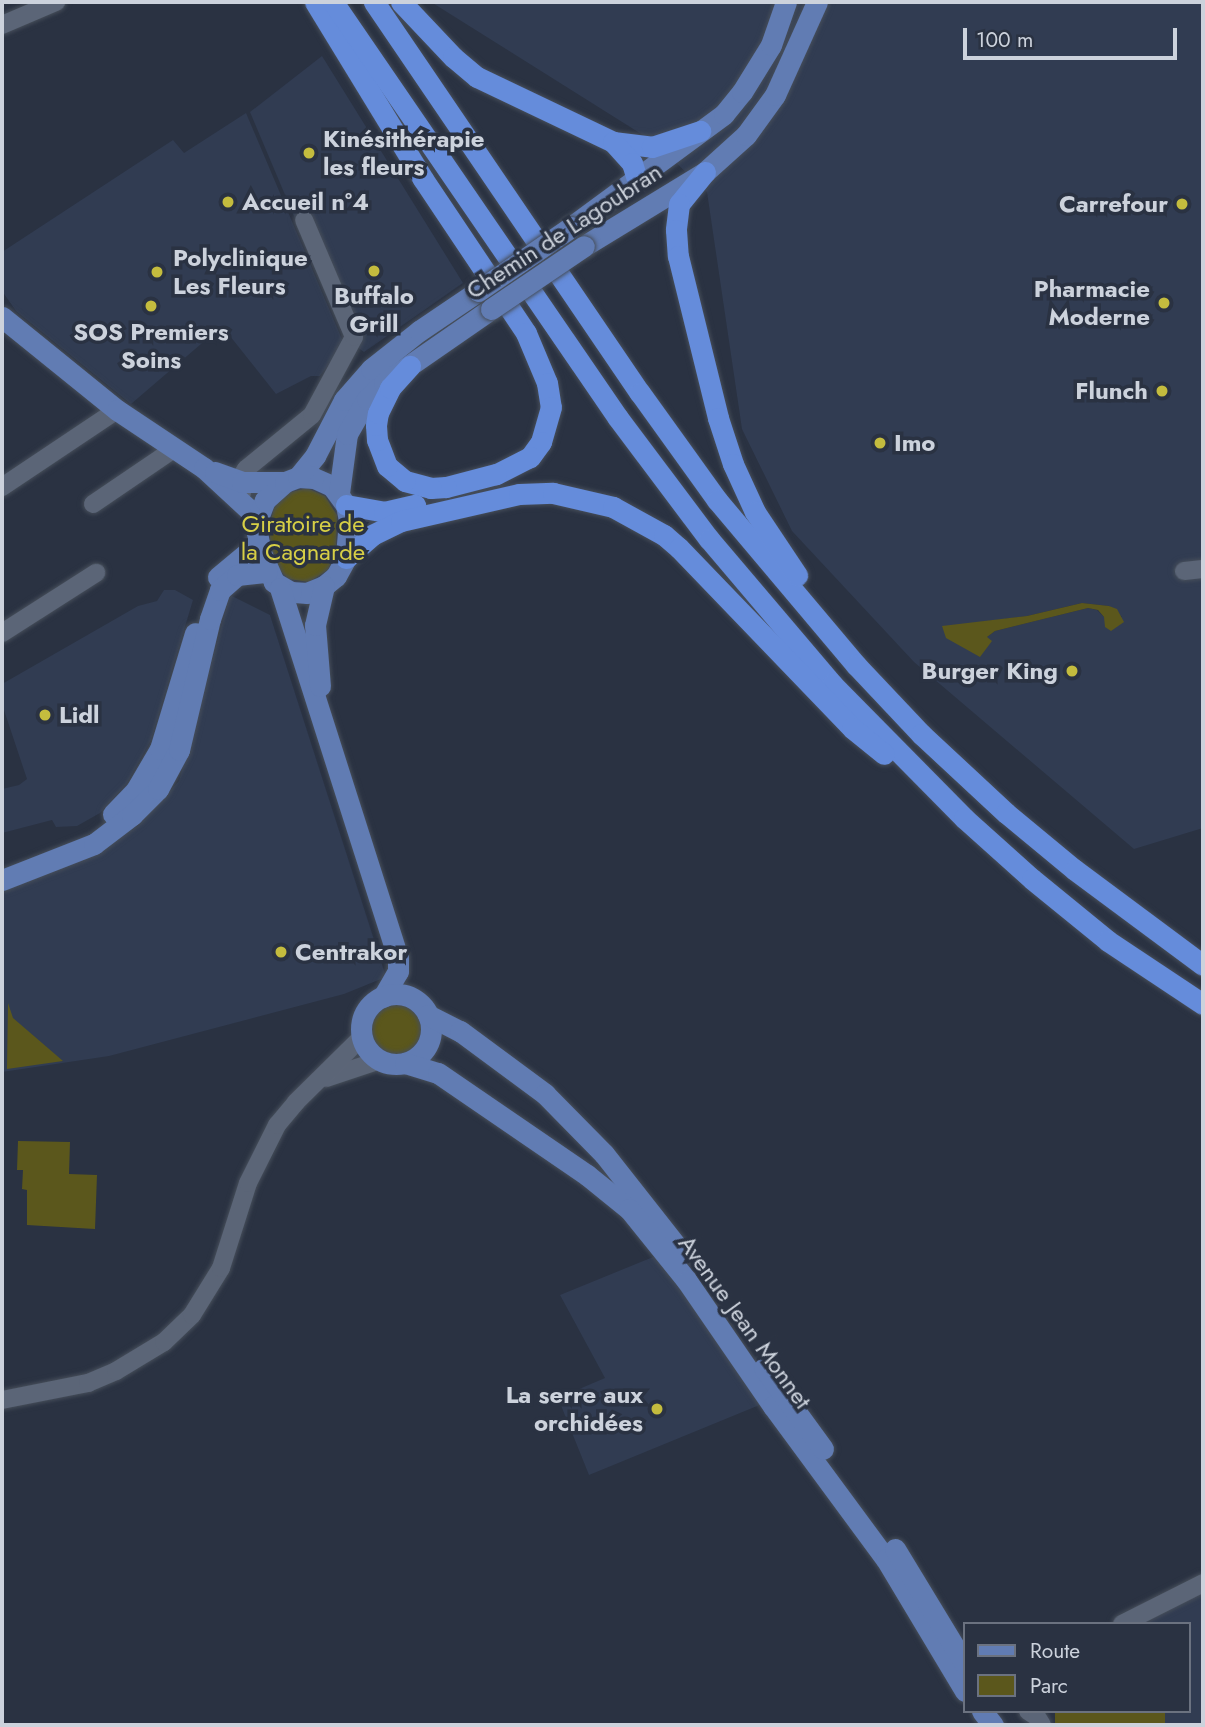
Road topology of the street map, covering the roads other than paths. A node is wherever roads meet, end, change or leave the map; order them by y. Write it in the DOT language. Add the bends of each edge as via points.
graph roads {
  1 [pos="56,2"];
  2 [pos="315,2"];
  3 [pos="333,2"];
  4 [pos="374,2"];
  5 [pos="401,2"];
  6 [pos="786,2"];
  7 [pos="817,2"];
  8 [pos="2,25"];
  9 [pos="700,131"];
  10 [pos="613,142"];
  11 [pos="705,172"];
  12 [pos="637,179"];
  13 [pos="629,217"];
  14 [pos="304,220"];
  15 [pos="2,317"];
  16 [pos="411,366"];
  17 [pos="117,410"];
  18 [pos="174,449"];
  19 [pos="530,457"];
  20 [pos="204,468"];
  21 [pos="291,479"];
  22 [pos="253,482"];
  23 [pos="2,487"];
  24 [pos="343,499"];
  25 [pos="93,504"];
  26 [pos="253,512"];
  27 [pos="259,543"];
  28 [pos="346,558"];
  29 [pos="1203,569"];
  30 [pos="1184,571"];
  31 [pos="96,573"];
  32 [pos="274,580"];
  33 [pos="324,586"];
  34 [pos="2,633"];
  35 [pos="325,723"];
  36 [pos="921,734"];
  37 [pos="964,818"];
  38 [pos="2,866"];
  39 [pos="2,880"];
  40 [pos="392,935"];
  41 [pos="1203,965"];
  42 [pos="383,997"];
  43 [pos="1203,1004"];
  44 [pos="423,1009"];
  45 [pos="362,1037"];
  46 [pos="380,1060"];
  47 [pos="405,1063"];
  48 [pos="320,1081"];
  49 [pos="2,1400"];
  50 [pos="1203,1583"];
  51 [pos="1126,1622"];
  52 [pos="964,1662"];
  53 [pos="964,1688"];
  1 -- 8 [label="street"];
  2 -- 19 [label="highway" via="540,360 551,407 541,442"];
  3 -- 37 [label="highway" via="602,396 709,539 832,684"];
  4 -- 36 [label="highway" via="717,500 856,665"];
  5 -- 10 [label="highway" via="477,77"];
  6 -- 9 [label="main road, Chemin de Lagoubran" via="757,71 724,114"];
  7 -- 11 [label="main road, Chemin de Lagoubran" via="775,95 746,135"];
  9 -- 10 [label="highway" via="652,147"];
  9 -- 12 [label="main road, Chemin de Lagoubran"];
  10 -- 12 [label="highway" via="632,163"];
  11 -- 13 [label="main road, Chemin de Lagoubran"];
  11 -- 36 [label="highway" via="680,204 678,256 733,464 755,512 786,560 871,660"];
  12 -- 13 [label="main road" via="638,203"];
  12 -- 21 [label="main road, Chemin de Lagoubran, bridge" via="371,369 344,400 315,456"];
  13 -- 16 [label="main road, Chemin de Lagoubran, bridge"];
  14 -- 22 [label="street" via="354,337 312,415 259,456"];
  15 -- 17 [label="main road"];
  16 -- 19 [label="highway" via="390,388 377,413 382,454 396,475 415,485 446,487 496,474"];
  16 -- 24 [label="main road, Chemin de Lagoubran" via="384,383 355,417 343,450"];
  17 -- 18 [label="main road"];
  17 -- 23 [label="street"];
  18 -- 20 [label="main road"];
  18 -- 25 [label="street"];
  19 -- 24 [label="highway" via="506,478 384,512"];
  20 -- 22 [label="main road"];
  20 -- 26 [label="main road"];
  21 -- 22 [label="main road"];
  21 -- 24 [label="main road" via="325,481"];
  21 -- 26 [label="main road"];
  22 -- 26 [label="street"];
  24 -- 28 [label="main road" via="349,521"];
  26 -- 27 [label="main road"];
  27 -- 32 [label="main road"];
  27 -- 38 [label="main road" via="225,569 209,593 160,749 130,798 102,823 77,837"];
  28 -- 33 [label="main road"];
  28 -- 37 [label="highway" via="372,535 401,521 519,494 553,493 613,507 679,548 852,728"];
  29 -- 30 [label="street"];
  31 -- 34 [label="street"];
  32 -- 33 [label="main road" via="291,592 307,593"];
  32 -- 35 [label="main road"];
  32 -- 39 [label="main road" via="237,575 220,590 209,618 179,750 158,789 132,816 94,844"];
  33 -- 35 [label="main road" via="315,644"];
  35 -- 40 [label="main road"];
  36 -- 41 [label="highway" via="1075,870"];
  37 -- 43 [label="highway" via="1108,940"];
  40 -- 42 [label="main road" via="398,971"];
  40 -- 44 [label="main road"];
  42 -- 44 [label="main road" via="401,994"];
  42 -- 45 [label="main road" via="369,1006"];
  44 -- 47 [label="main road" via="431,1030 427,1045"];
  44 -- 52 [label="main road, Avenue Jean Monnet" via="537,1088 573,1121 639,1196 899,1554"];
  45 -- 46 [label="main road"];
  45 -- 48 [label="street"];
  46 -- 47 [label="main road"];
  46 -- 48 [label="street"];
  47 -- 53 [label="main road, Avenue Jean Monnet" via="438,1073 629,1209 687,1281 886,1559"];
  48 -- 49 [label="street" via="278,1125 256,1161 221,1268 192,1315 164,1342 116,1371 88,1383"];
  50 -- 51 [label="street"];
}
